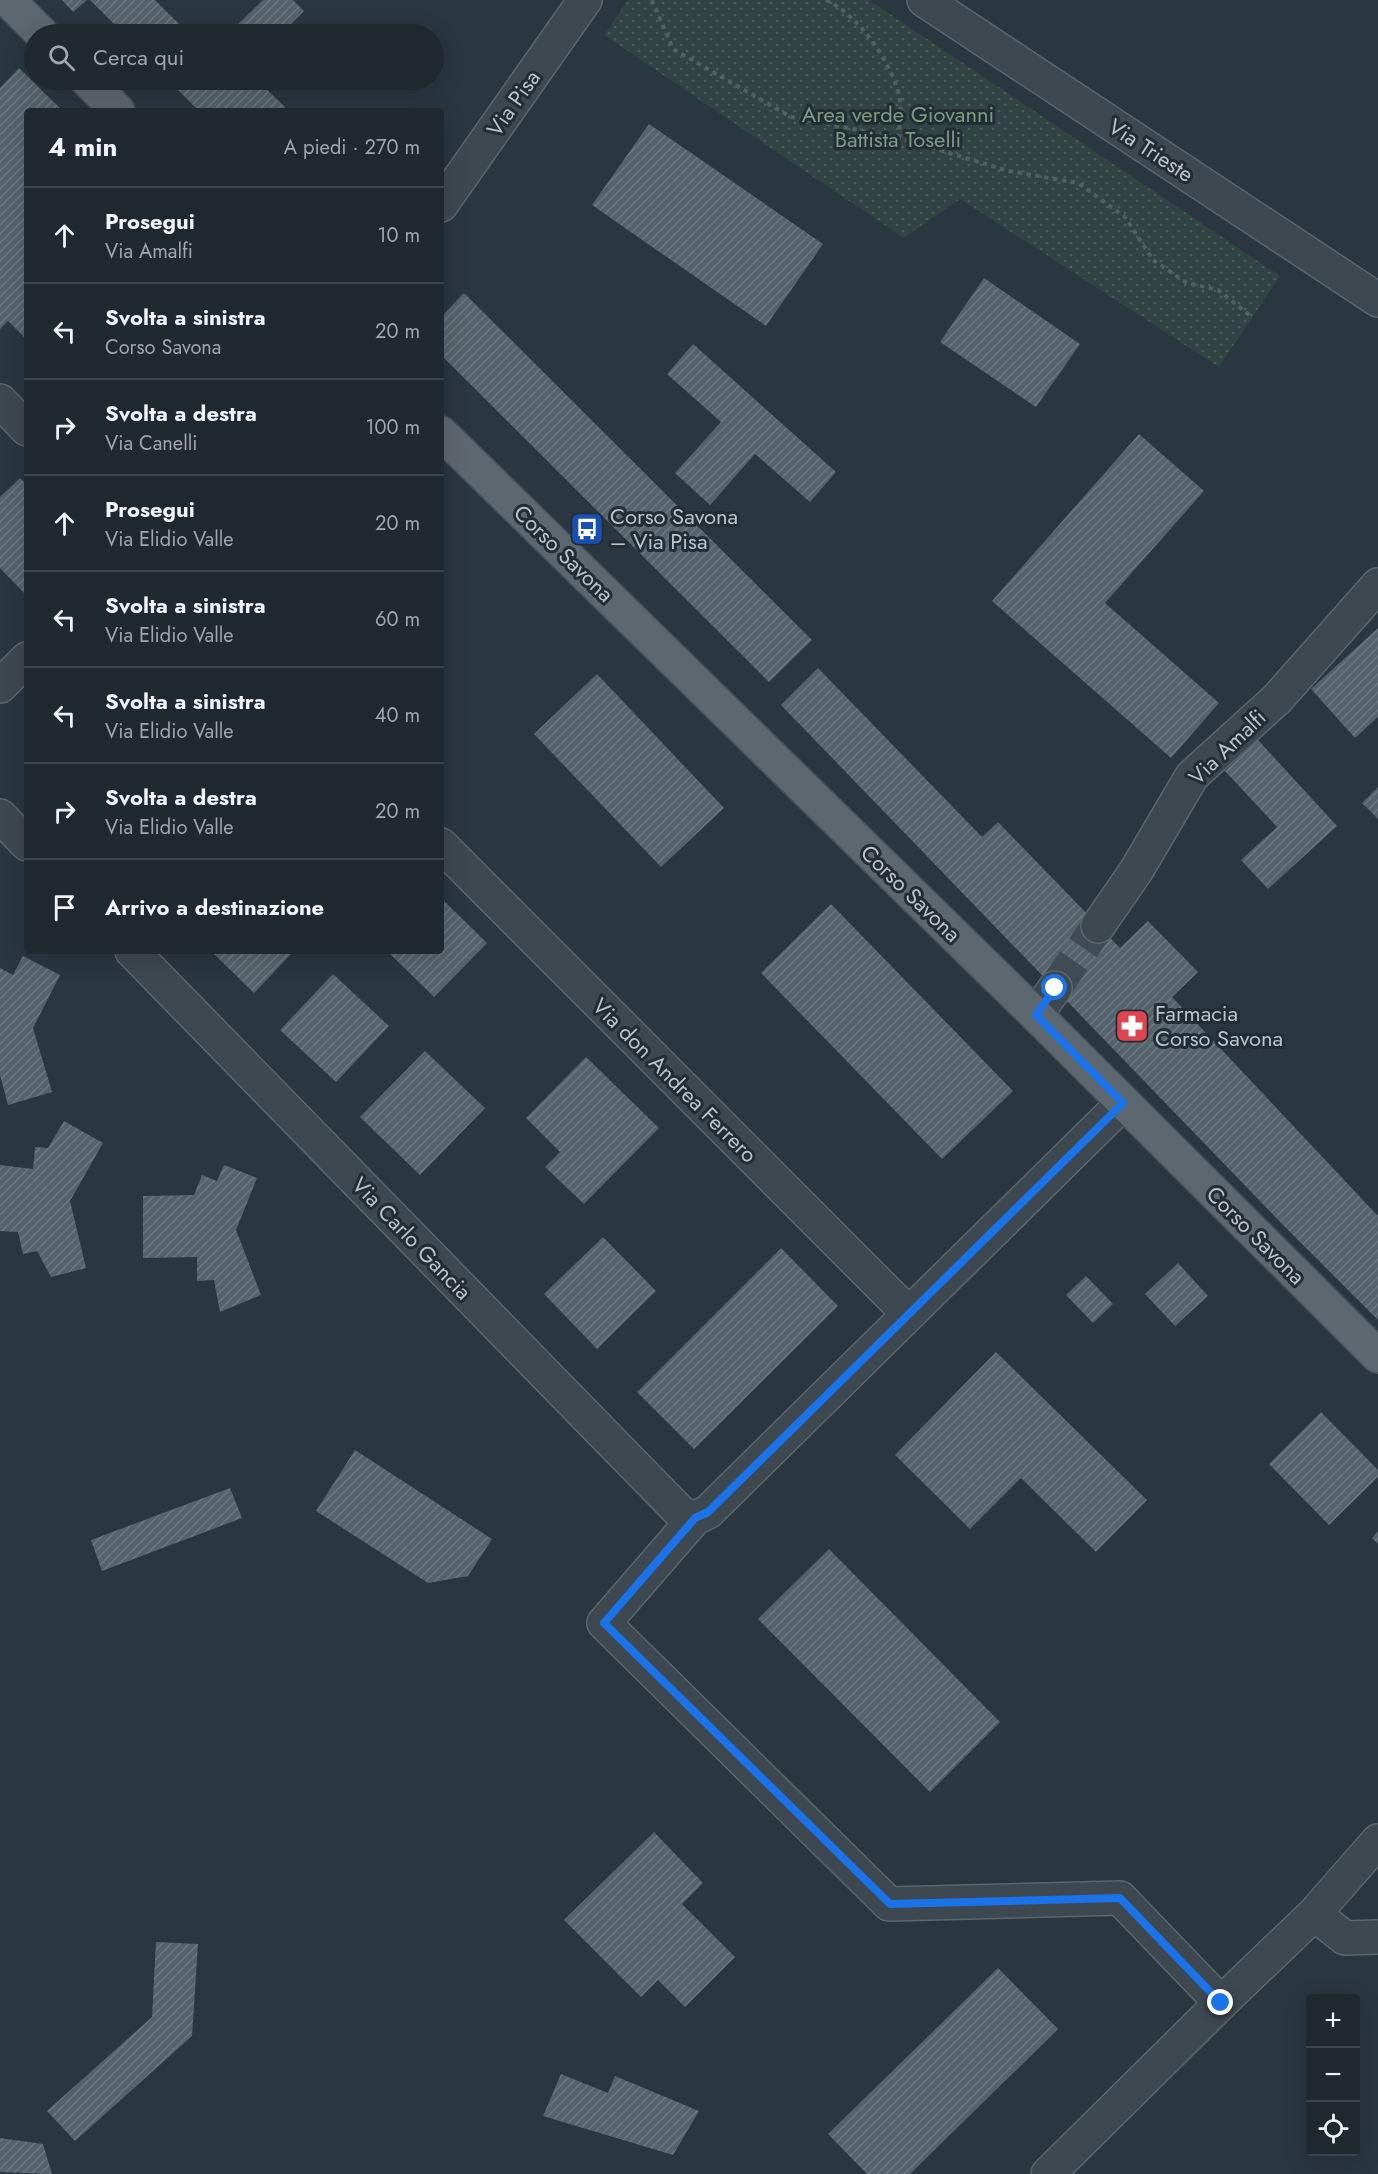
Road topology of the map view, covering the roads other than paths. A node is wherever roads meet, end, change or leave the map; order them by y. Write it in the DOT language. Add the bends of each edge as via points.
graph roads {
  1 [pos="8,0"];
  2 [pos="585,0"];
  3 [pos="924,0"];
  4 [pos="32,24"];
  5 [pos="97,90"];
  6 [pos="115,108"];
  7 [pos="444,201"];
  8 [pos="1378,300"];
  9 [pos="0,401"];
  10 [pos="24,426"];
  11 [pos="444,436"];
  12 [pos="1378,585"];
  13 [pos="24,662"];
  14 [pos="0,686"];
  15 [pos="0,816"];
  16 [pos="24,841"];
  17 [pos="444,848"];
  18 [pos="1098,926"];
  19 [pos="135,954"];
  20 [pos="1055,988"];
  21 [pos="1036,1015"];
  22 [pos="1123,1103"];
  23 [pos="909,1314"];
  24 [pos="1378,1356"];
  25 [pos="695,1518"];
  26 [pos="1378,1841"];
  27 [pos="1314,1914"];
  28 [pos="1378,1936"];
  29 [pos="1221,2003"];
  30 [pos="1048,2174"];
  1 -- 4 [label="main road"];
  2 -- 7 [label="street, Via Pisa"];
  3 -- 8 [label="street, Via Trieste"];
  5 -- 6 [label="main road"];
  9 -- 10 [label="street"];
  11 -- 21 [label="main road, Corso Savona"];
  12 -- 18 [label="street, Via Amalfi" via="1277,699 1192,776"];
  13 -- 14 [label="street"];
  15 -- 16 [label="street"];
  17 -- 23 [label="street, Via don Andrea Ferrero"];
  19 -- 25 [label="street, Via Carlo Gancia" via="682,1514"];
  20 -- 21 [label="street"];
  21 -- 22 [label="main road, Corso Savona"];
  22 -- 23 [label="street"];
  22 -- 24 [label="main road, Corso Savona"];
  23 -- 25 [label="street" via="708,1512"];
  25 -- 29 [label="street" via="604,1623 890,1904 1120,1898"];
  26 -- 27 [label="street"];
  27 -- 28 [label="street" via="1346,1938"];
  27 -- 29 [label="street"];
  29 -- 30 [label="street"];
}
